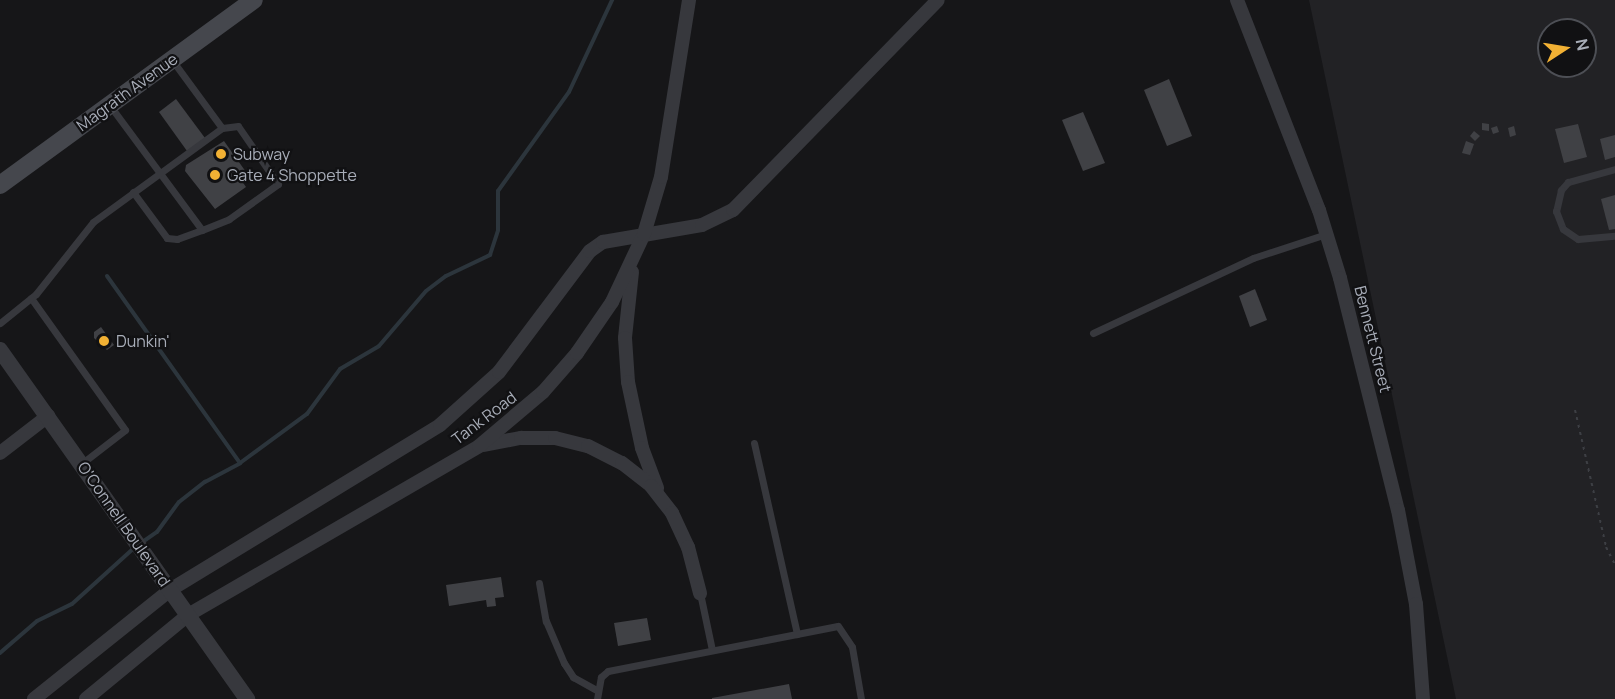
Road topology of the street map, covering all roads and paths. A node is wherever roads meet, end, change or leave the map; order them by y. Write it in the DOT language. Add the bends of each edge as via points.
graph roads {
  1 [pos="254,0"];
  2 [pos="689,0"];
  3 [pos="938,0"];
  4 [pos="1237,0"];
  5 [pos="172,60"];
  6 [pos="110,105"];
  7 [pos="222,128"];
  8 [pos="1615,169"];
  9 [pos="160,173"];
  10 [pos="0,185"];
  11 [pos="133,192"];
  12 [pos="202,230"];
  13 [pos="644,234"];
  14 [pos="1326,234"];
  15 [pos="1615,236"];
  16 [pos="633,262"];
  17 [pos="31,298"];
  18 [pos="0,323"];
  19 [pos="1093,333"];
  20 [pos="0,350"];
  21 [pos="1575,410"];
  22 [pos="48,416"];
  23 [pos="754,443"];
  24 [pos="479,446"];
  25 [pos="0,453"];
  26 [pos="81,464"];
  27 [pos="662,498"];
  28 [pos="1615,565"];
  29 [pos="539,583"];
  30 [pos="170,590"];
  31 [pos="700,593"];
  32 [pos="188,615"];
  33 [pos="797,634"];
  34 [pos="712,650"];
  35 [pos="596,690"];
  36 [pos="34,699"];
  37 [pos="86,699"];
  38 [pos="247,699"];
  39 [pos="597,699"];
  40 [pos="861,699"];
  41 [pos="1423,699"];
  1 -- 5 [label="main road, Magrath Avenue"];
  2 -- 13 [label="street, Tank Road" via="667,147"];
  3 -- 13 [label="street" via="733,210 702,225"];
  4 -- 14 [label="street, Bennett Street"];
  5 -- 6 [label="main road, Magrath Avenue"];
  5 -- 7 [label="lane"];
  6 -- 9 [label="lane"];
  6 -- 10 [label="main road, Magrath Avenue"];
  7 -- 9 [label="lane"];
  7 -- 12 [label="lane" via="238,126 278,184 229,219"];
  8 -- 15 [label="lane" via="1568,182 1561,190 1556,211 1563,229 1578,239"];
  9 -- 11 [label="lane"];
  9 -- 12 [label="lane"];
  11 -- 12 [label="lane" via="167,238 177,239"];
  11 -- 17 [label="lane" via="82,233"];
  13 -- 16 [label="street, Tank Road"];
  13 -- 30 [label="street" via="618,236 590,251 499,372 440,425"];
  14 -- 19 [label="lane" via="1253,258"];
  14 -- 41 [label="street, Bennett Street" via="1398,510 1416,604"];
  16 -- 24 [label="street, Tank Road" via="577,353 543,392"];
  16 -- 27 [label="street" via="626,338 628,382 642,448"];
  17 -- 18 [label="lane"];
  17 -- 26 [label="lane" via="125,430"];
  20 -- 22 [label="street, O'Connell Boulevard"];
  21 -- 28 [label="path" via="1606,547"];
  22 -- 25 [label="street"];
  22 -- 26 [label="street, O'Connell Boulevard"];
  23 -- 33 [label="lane"];
  24 -- 27 [label="street" via="538,437 588,446 622,463"];
  24 -- 32 [label="street, Tank Road"];
  26 -- 30 [label="street, O'Connell Boulevard"];
  27 -- 31 [label="street" via="688,547"];
  29 -- 35 [label="lane" via="546,621 564,663 573,677"];
  30 -- 32 [label="street, O'Connell Boulevard"];
  30 -- 36 [label="street"];
  31 -- 34 [label="lane"];
  32 -- 37 [label="street, Tank Road"];
  32 -- 38 [label="street, O'Connell Boulevard"];
  33 -- 34 [label="lane"];
  33 -- 40 [label="lane" via="838,626 843,631 852,647"];
  34 -- 35 [label="lane" via="608,671"];
  35 -- 39 [label="lane"];
}
